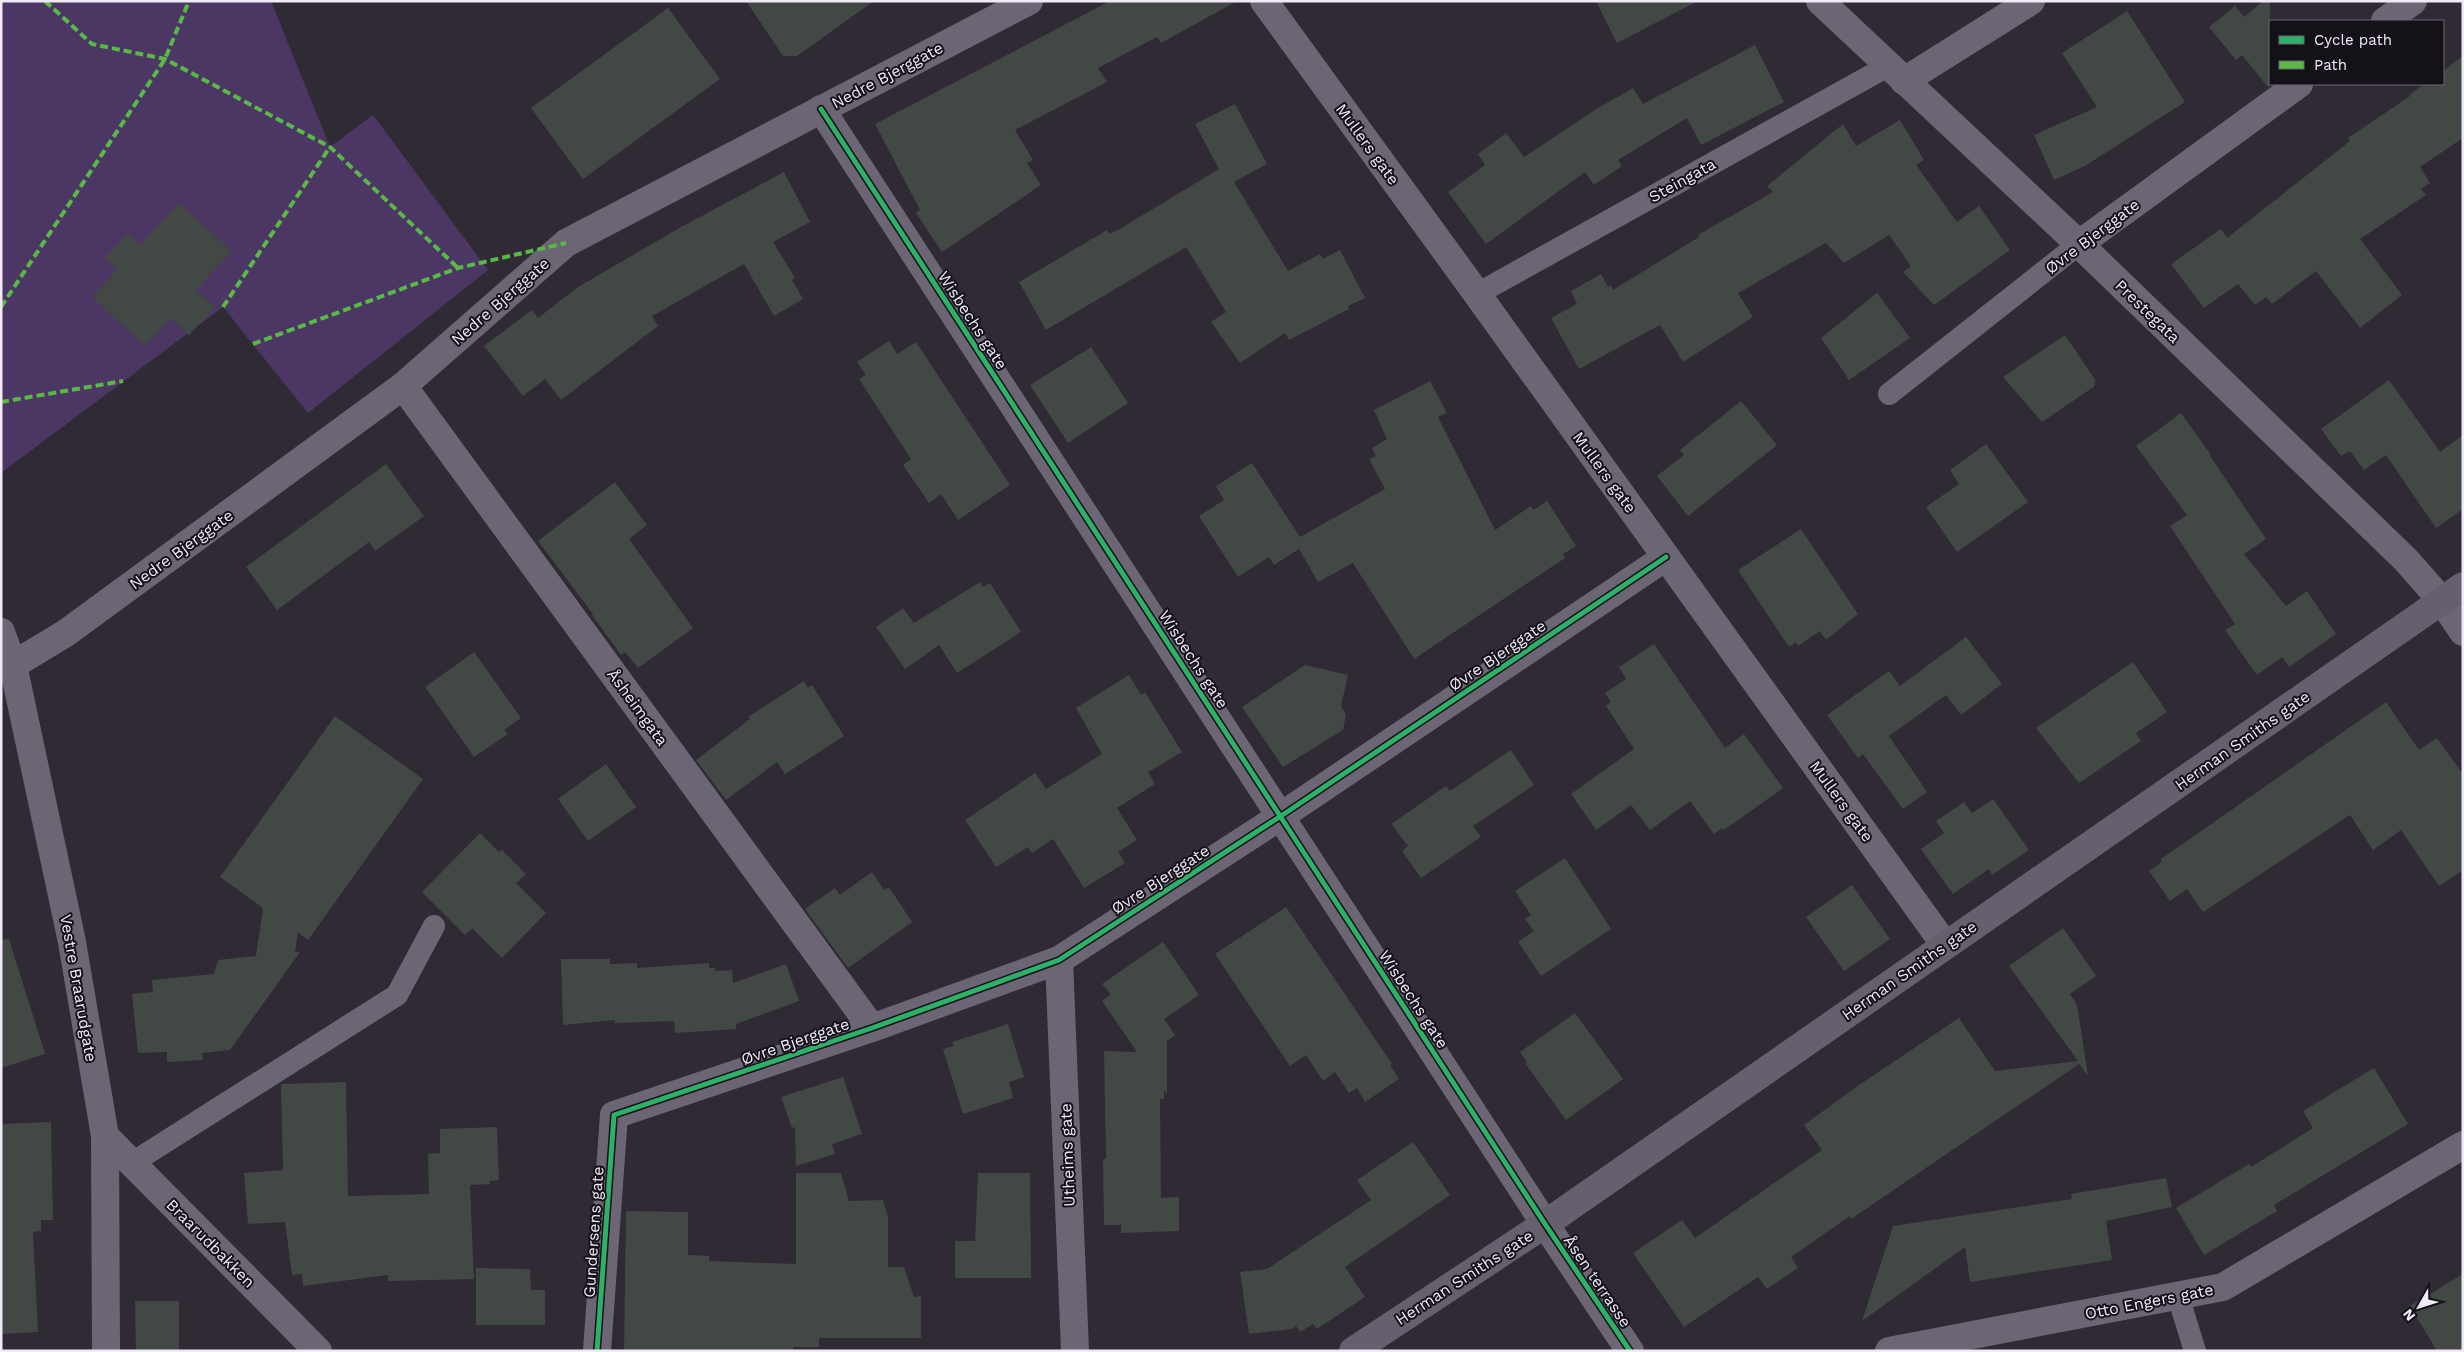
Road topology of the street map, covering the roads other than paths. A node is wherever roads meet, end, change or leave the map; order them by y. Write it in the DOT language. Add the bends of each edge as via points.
graph roads {
  1 [pos="1029,1"];
  2 [pos="1264,1"];
  3 [pos="1820,1"];
  4 [pos="2031,1"];
  5 [pos="2412,1"];
  6 [pos="2386,20"];
  7 [pos="1896,73"];
  8 [pos="2298,85"];
  9 [pos="822,109"];
  10 [pos="2079,244"];
  11 [pos="1477,294"];
  12 [pos="403,386"];
  13 [pos="1888,394"];
  14 [pos="1666,557"];
  15 [pos="2452,594"];
  16 [pos="1,632"];
  17 [pos="2463,632"];
  18 [pos="12,665"];
  19 [pos="1281,816"];
  20 [pos="434,926"];
  21 [pos="1945,945"];
  22 [pos="1059,960"];
  23 [pos="872,1028"];
  24 [pos="614,1115"];
  25 [pos="105,1136"];
  26 [pos="2463,1145"];
  27 [pos="132,1163"];
  28 [pos="1545,1224"];
  29 [pos="2178,1296"];
  30 [pos="106,1351"];
  31 [pos="318,1351"];
  32 [pos="597,1351"];
  33 [pos="1075,1351"];
  34 [pos="1352,1351"];
  35 [pos="1630,1351"];
  36 [pos="1889,1351"];
  37 [pos="2195,1351"];
  1 -- 9 [label="street, Nedre Bjerggate"];
  2 -- 11 [label="street, Mullers gate"];
  3 -- 7 [label="street, Prestegata"];
  4 -- 7 [label="street, Steingata"];
  5 -- 6 [label="street"];
  7 -- 10 [label="street, Prestegata"];
  7 -- 11 [label="lane, Steingata"];
  8 -- 10 [label="street, Øvre Bjerggate"];
  9 -- 12 [label="street, Nedre Bjerggate" via="566,243"];
  9 -- 19 [label="street, Wisbechs gate"];
  10 -- 13 [label="lane, Øvre Bjerggate"];
  10 -- 15 [label="street, Prestegata" via="2406,560"];
  11 -- 14 [label="street, Mullers gate"];
  12 -- 18 [label="street, Nedre Bjerggate" via="66,633"];
  12 -- 23 [label="street, Åsheimgata"];
  14 -- 19 [label="street, Øvre Bjerggate"];
  14 -- 21 [label="street, Mullers gate"];
  15 -- 17 [label="street, Prestegata"];
  15 -- 21 [label="main road, Herman Smiths gate"];
  16 -- 18 [label="street, Vestre Braarudgate"];
  18 -- 25 [label="street, Vestre Braarudgate" via="72,942"];
  19 -- 22 [label="street, Øvre Bjerggate"];
  19 -- 28 [label="street, Wisbechs gate"];
  20 -- 27 [label="lane" via="397,995"];
  21 -- 28 [label="main road, Herman Smiths gate"];
  22 -- 23 [label="street, Øvre Bjerggate"];
  22 -- 33 [label="street, Utheims gate"];
  23 -- 24 [label="street, Øvre Bjerggate"];
  24 -- 32 [label="street, Gundersens gate"];
  25 -- 27 [label="street, Braarudbakken"];
  25 -- 30 [label="street, Vestre Braarudgate"];
  26 -- 29 [label="street, Otto Engers gate" via="2223,1287"];
  27 -- 31 [label="street, Braarudbakken"];
  28 -- 34 [label="main road, Herman Smiths gate"];
  28 -- 35 [label="street, Åsen terrasse"];
  29 -- 36 [label="street, Otto Engers gate"];
  29 -- 37 [label="lane"];
}
